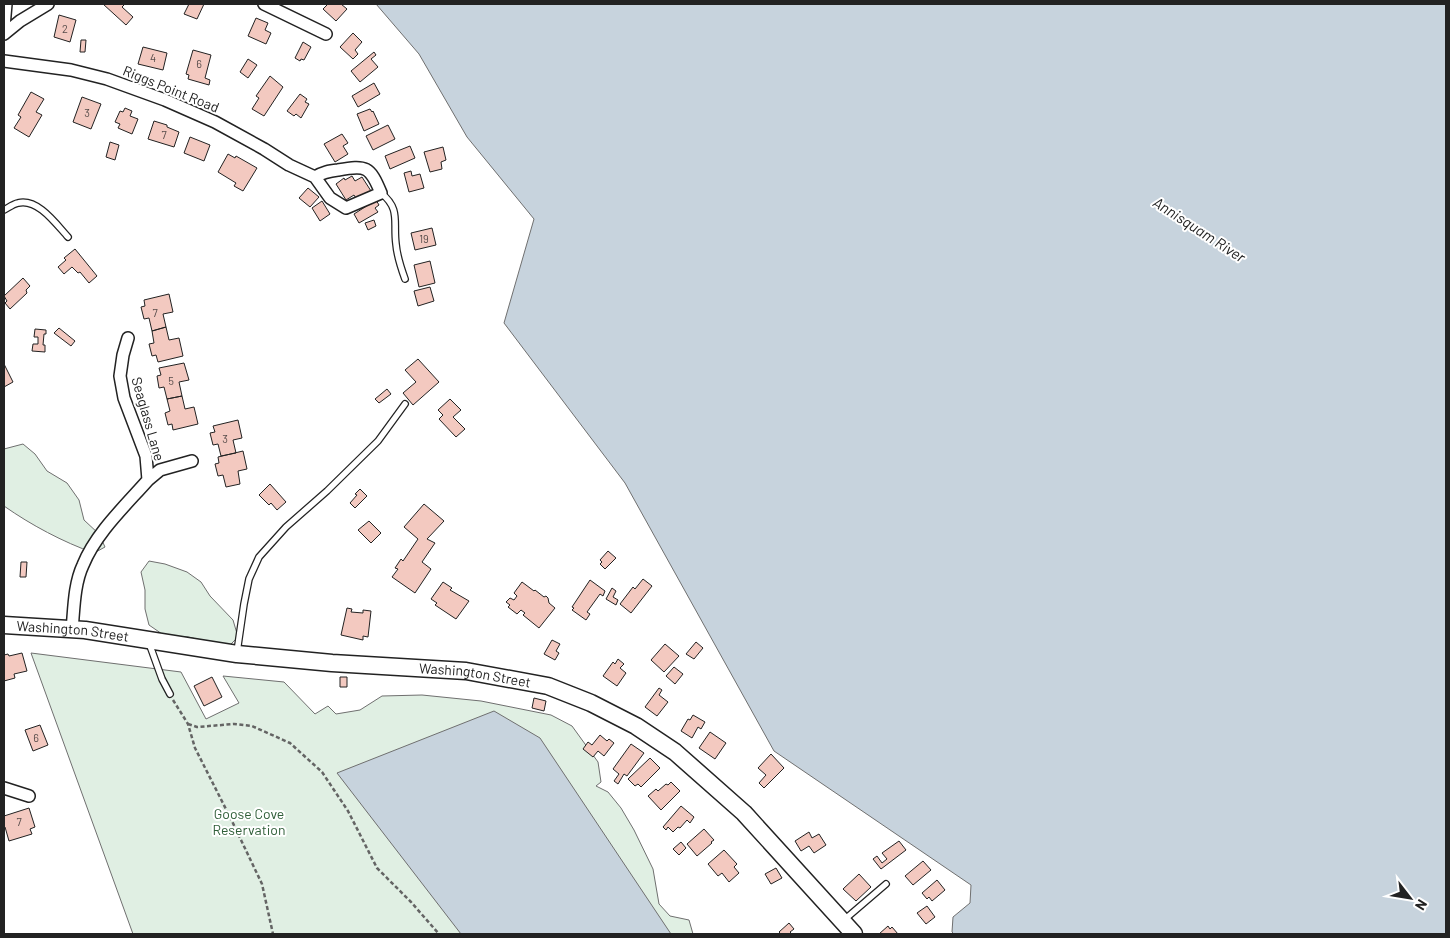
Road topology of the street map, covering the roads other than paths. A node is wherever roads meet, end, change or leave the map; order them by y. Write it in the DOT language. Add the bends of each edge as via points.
graph roads {
  1 [pos="6,4"];
  2 [pos="48,4"];
  3 [pos="264,4"];
  4 [pos="4,27"];
  5 [pos="4,34"];
  6 [pos="326,34"];
  7 [pos="4,61"];
  8 [pos="315,177"];
  9 [pos="381,193"];
  10 [pos="4,210"];
  11 [pos="68,236"];
  12 [pos="404,280"];
  13 [pos="128,338"];
  14 [pos="405,404"];
  15 [pos="192,461"];
  16 [pos="148,480"];
  17 [pos="4,624"];
  18 [pos="72,630"];
  19 [pos="148,641"];
  20 [pos="237,654"];
  21 [pos="170,694"];
  22 [pos="4,788"];
  23 [pos="29,796"];
  24 [pos="886,884"];
  25 [pos="842,921"];
  26 [pos="854,934"];
  1 -- 4 [label="street"];
  2 -- 5 [label="street"];
  3 -- 6 [label="street"];
  7 -- 8 [label="street, Riggs Point Road" via="71,70 165,100 215,122"];
  8 -- 9 [label="street, Riggs Point Road" via="330,198 346,208"];
  8 -- 9 [label="street" via="322,172 353,166 365,168 374,175"];
  9 -- 12 [label="lane" via="387,197 396,214 394,232"];
  10 -- 11 [label="lane" via="16,204 31,204"];
  13 -- 16 [label="street, Seaglass Lane" via="120,376 124,398 146,456"];
  14 -- 20 [label="lane" via="378,441 286,527 259,557 249,580"];
  15 -- 16 [label="street, Seaglass Lane" via="160,470"];
  16 -- 18 [label="street, Seaglass Lane" via="92,547 82,567"];
  17 -- 18 [label="main road, Washington Street"];
  18 -- 19 [label="main road, Washington Street"];
  19 -- 20 [label="main road, Washington Street"];
  19 -- 21 [label="lane"];
  20 -- 25 [label="main road, Washington Street" via="466,671 548,686 591,703 636,726 675,752 744,813"];
  22 -- 23 [label="street"];
  24 -- 25 [label="lane"];
  25 -- 26 [label="main road, Washington Street"];
}
